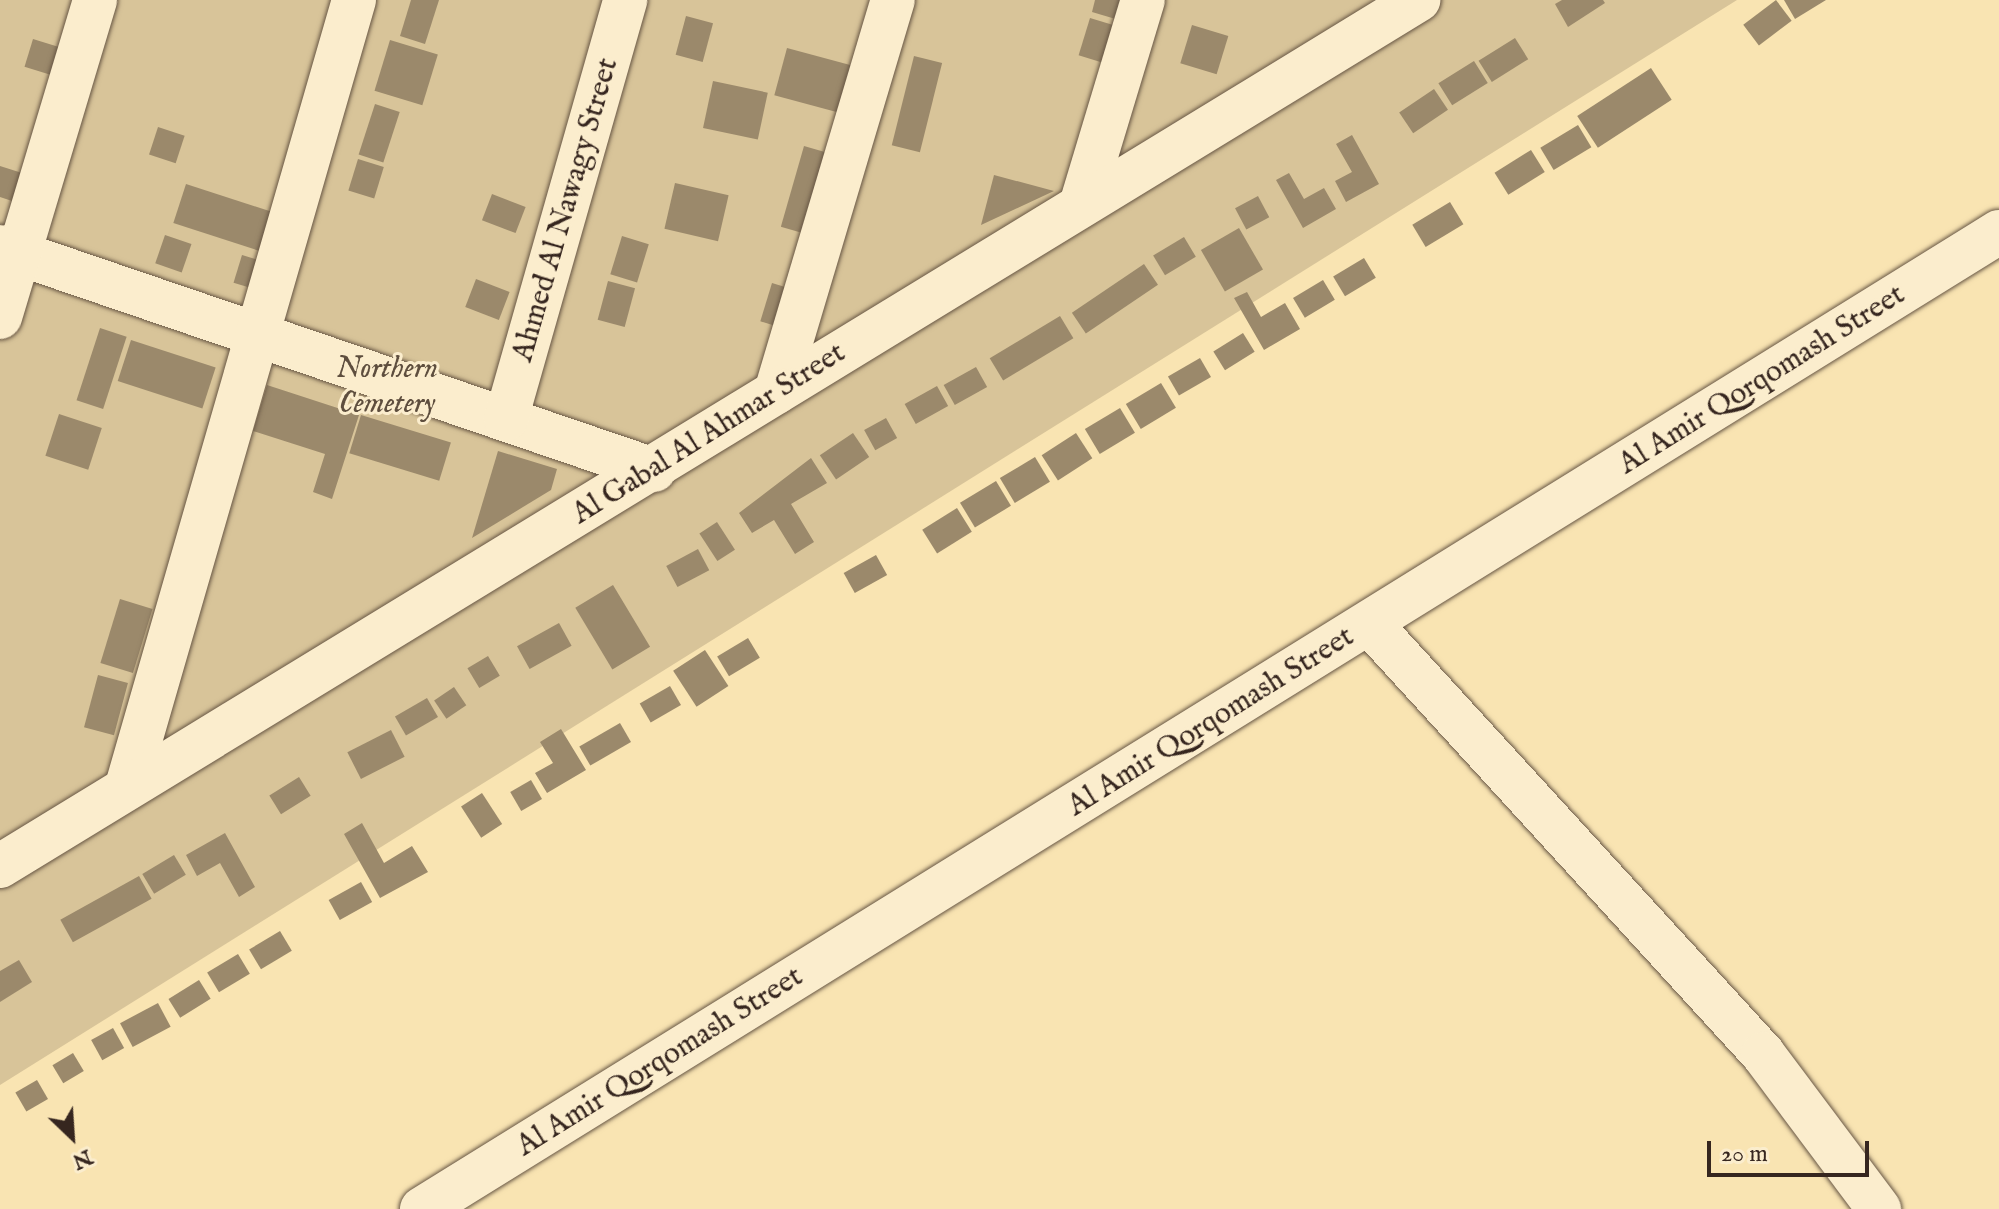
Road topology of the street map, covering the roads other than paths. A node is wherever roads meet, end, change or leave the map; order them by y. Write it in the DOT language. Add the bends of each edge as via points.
graph roads {
  1 [pos="95,0"];
  2 [pos="354,0"];
  3 [pos="625,0"];
  4 [pos="893,0"];
  5 [pos="1143,0"];
  6 [pos="1418,0"];
  7 [pos="1081,205"];
  8 [pos="1999,232"];
  9 [pos="10,250"];
  10 [pos="0,317"];
  11 [pos="254,333"];
  12 [pos="776,392"];
  13 [pos="506,419"];
  14 [pos="654,470"];
  15 [pos="1370,624"];
  16 [pos="127,786"];
  17 [pos="0,866"];
  18 [pos="422,1209"];
  19 [pos="1879,1209"];
  1 -- 9 [label="street"];
  2 -- 11 [label="street"];
  3 -- 13 [label="street, Ahmed Al Nawagy Street"];
  4 -- 12 [label="street"];
  5 -- 7 [label="street"];
  6 -- 7 [label="street, Al Gabal Al Ahmar Street"];
  7 -- 12 [label="street, Al Gabal Al Ahmar Street"];
  8 -- 15 [label="street, Al Amir Qorqomash Street"];
  9 -- 10 [label="street"];
  9 -- 11 [label="street"];
  11 -- 13 [label="street"];
  11 -- 16 [label="street"];
  12 -- 14 [label="street, Al Gabal Al Ahmar Street"];
  13 -- 14 [label="street"];
  14 -- 16 [label="street, Al Gabal Al Ahmar Street"];
  15 -- 18 [label="street, Al Amir Qorqomash Street"];
  15 -- 19 [label="street" via="1763,1054"];
  16 -- 17 [label="street, Al Gabal Al Ahmar Street"];
}
